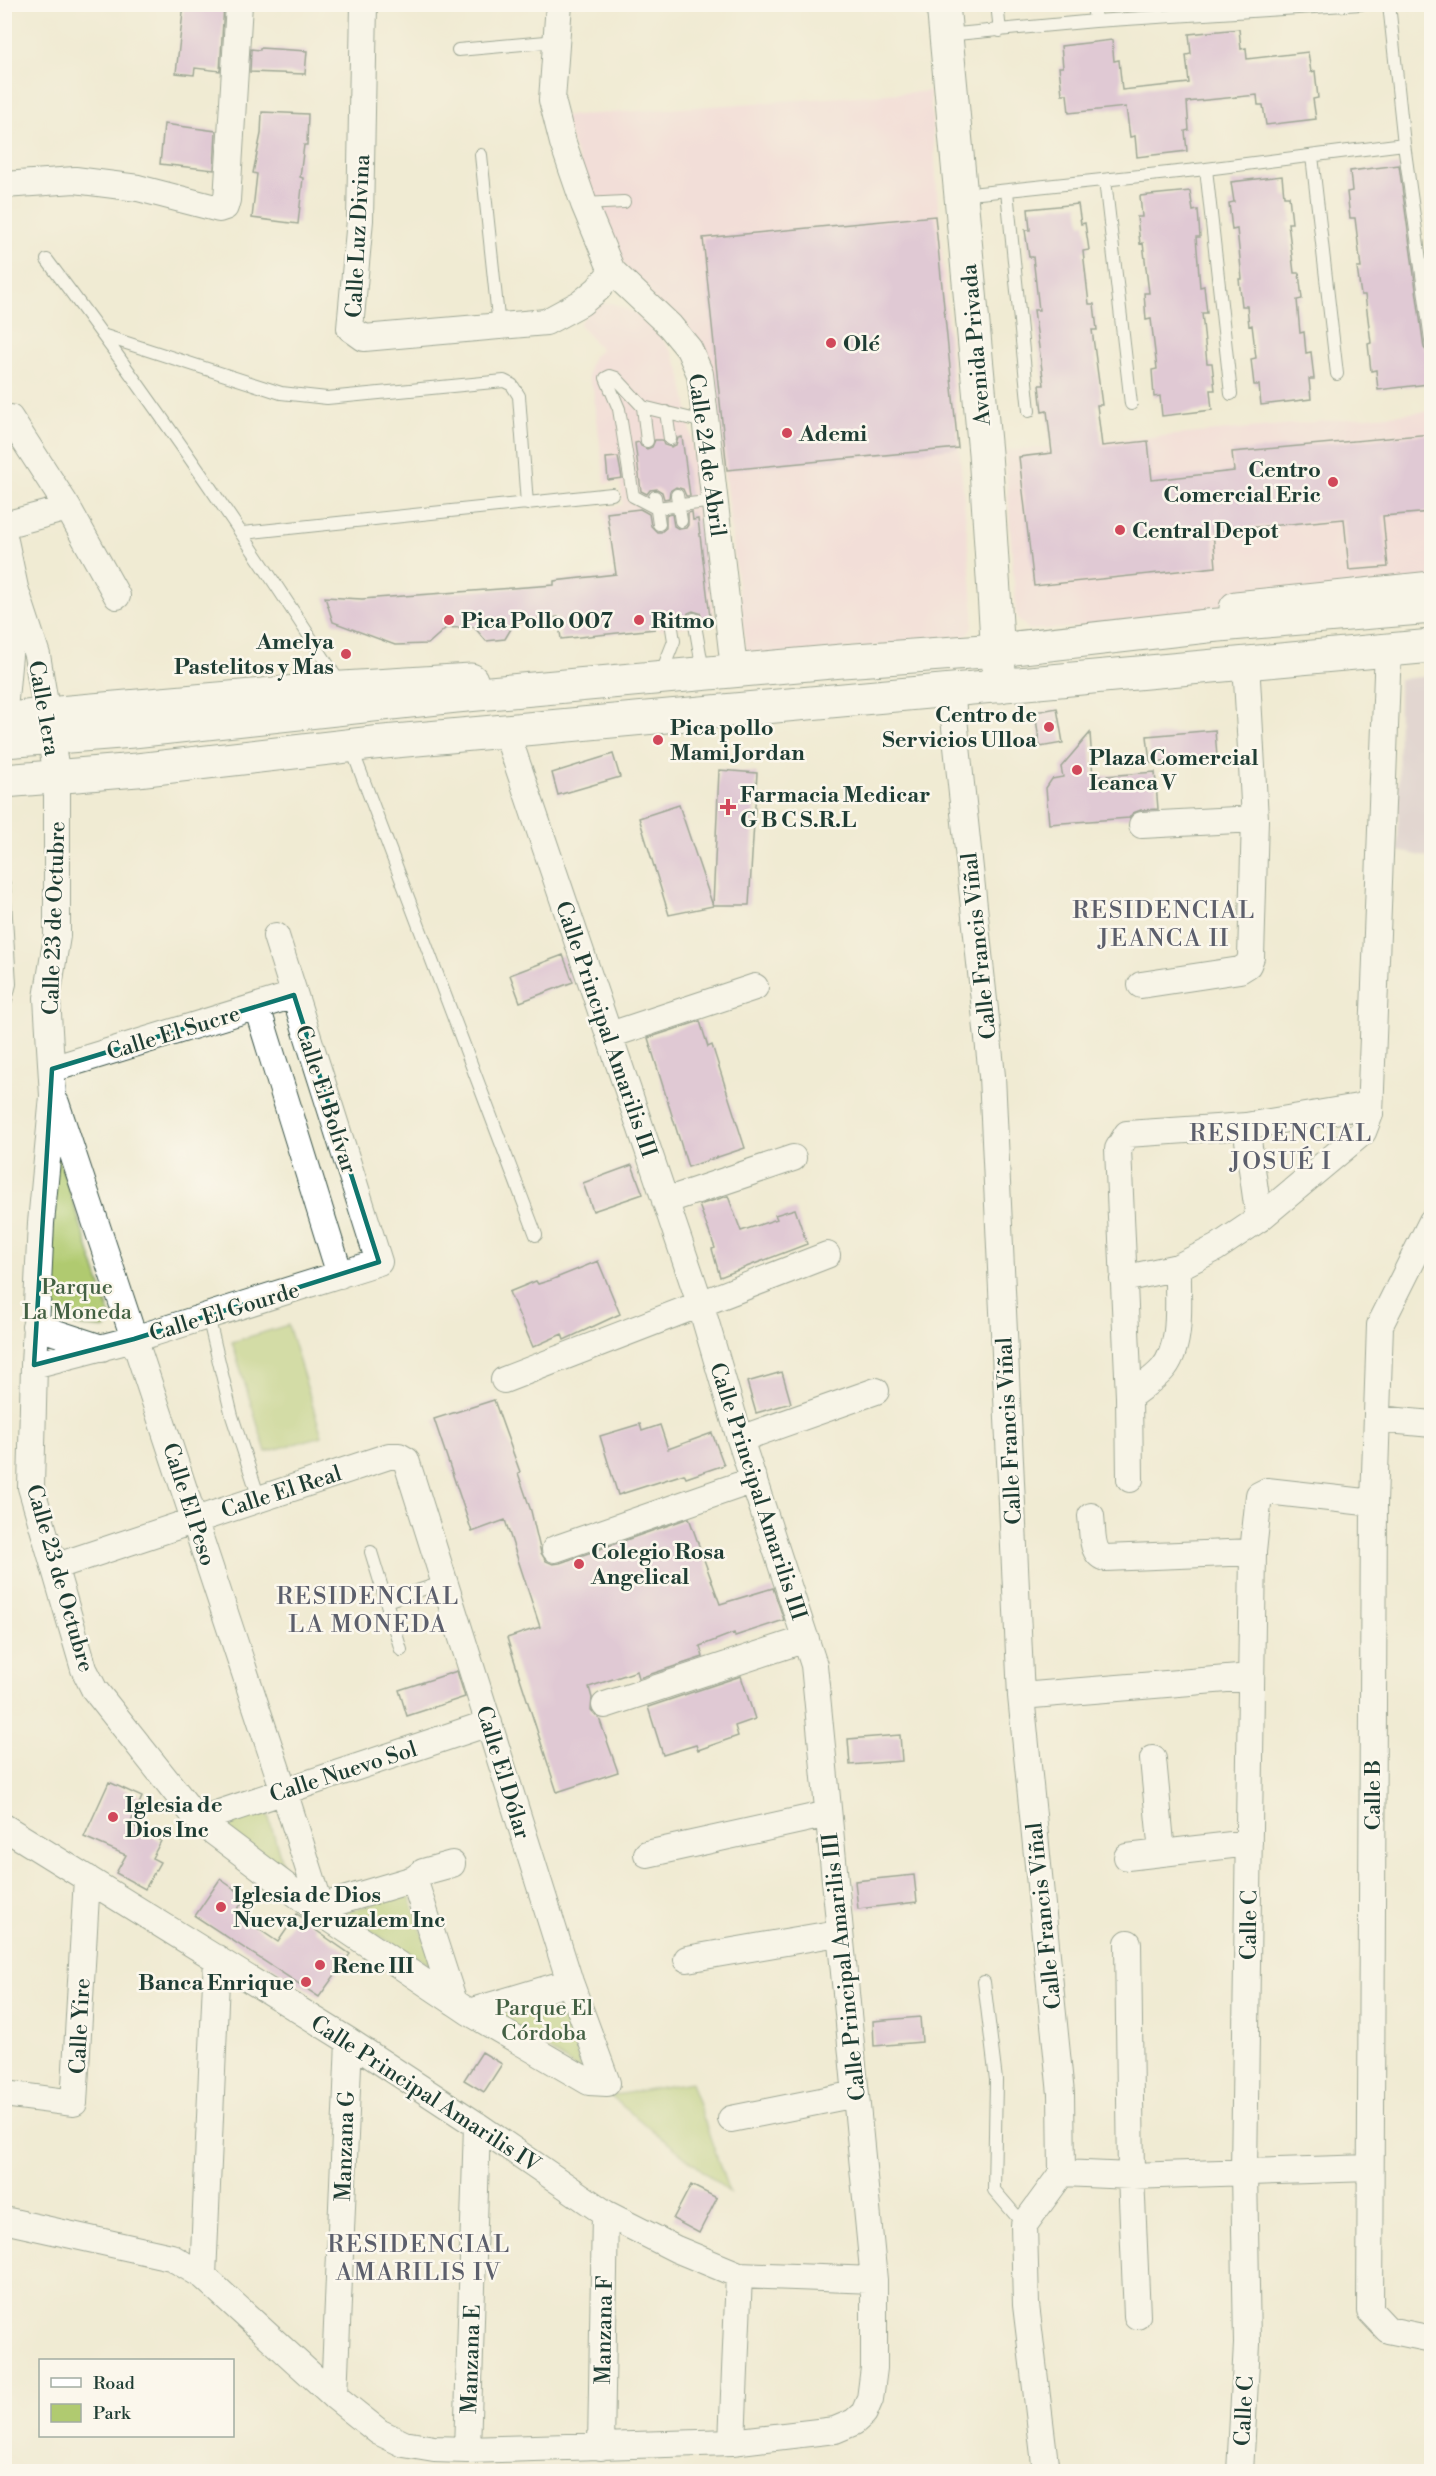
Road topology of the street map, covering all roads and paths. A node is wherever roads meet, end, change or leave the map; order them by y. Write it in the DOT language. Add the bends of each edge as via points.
graph roads {
  1 [pos="238,4"];
  2 [pos="364,4"];
  3 [pos="560,4"];
  4 [pos="997,4"];
  5 [pos="1093,4"];
  6 [pos="1360,4"];
  7 [pos="1389,4"];
  8 [pos="1300,7"];
  9 [pos="1192,10"];
  10 [pos="944,20"];
  11 [pos="1095,21"];
  12 [pos="1000,31"];
  13 [pos="557,40"];
  14 [pos="458,50"];
  15 [pos="1404,144"];
  16 [pos="481,154"];
  17 [pos="1312,156"];
  18 [pos="1206,169"];
  19 [pos="1105,180"];
  20 [pos="4,185"];
  21 [pos="1007,191"];
  22 [pos="960,195"];
  23 [pos="624,202"];
  24 [pos="584,204"];
  25 [pos="47,260"];
  26 [pos="612,271"];
  27 [pos="499,327"];
  28 [pos="105,336"];
  29 [pos="1431,347"];
  30 [pos="1337,374"];
  31 [pos="1231,394"];
  32 [pos="1131,404"];
  33 [pos="643,407"];
  34 [pos="1029,411"];
  35 [pos="666,412"];
  36 [pos="10,418"];
  37 [pos="704,422"];
  38 [pos="670,439"];
  39 [pos="647,441"];
  40 [pos="612,494"];
  41 [pos="678,500"];
  42 [pos="715,501"];
  43 [pos="655,503"];
  44 [pos="527,504"];
  45 [pos="68,508"];
  46 [pos="681,522"];
  47 [pos="658,524"];
  48 [pos="4,525"];
  49 [pos="243,533"];
  50 [pos="4,536"];
  51 [pos="15,588"];
  52 [pos="1431,588"];
  53 [pos="117,596"];
  54 [pos="1431,607"];
  55 [pos="694,619"];
  56 [pos="671,622"];
  57 [pos="8,623"];
  58 [pos="998,644"];
  59 [pos="1431,646"];
  60 [pos="1388,649"];
  61 [pos="1246,662"];
  62 [pos="712,665"];
  63 [pos="662,672"];
  64 [pos="1000,686"];
  65 [pos="951,690"];
  66 [pos="349,697"];
  67 [pos="4,710"];
  68 [pos="4,720"];
  69 [pos="49,726"];
  70 [pos="506,731"];
  71 [pos="4,741"];
  72 [pos="351,746"];
  73 [pos="57,776"];
  74 [pos="4,781"];
  75 [pos="1255,819"];
  76 [pos="1142,825"];
  77 [pos="4,884"];
  78 [pos="276,936"];
  79 [pos="1141,985"];
  80 [pos="755,987"];
  81 [pos="294,995"];
  82 [pos="257,1007"];
  83 [pos="4,1008"];
  84 [pos="610,1035"];
  85 [pos="52,1069"];
  86 [pos="53,1096"];
  87 [pos="1370,1105"];
  88 [pos="1246,1126"];
  89 [pos="793,1158"];
  90 [pos="665,1201"];
  91 [pos="1259,1219"];
  92 [pos="1431,1221"];
  93 [pos="536,1235"];
  94 [pos="826,1255"];
  95 [pos="379,1262"];
  96 [pos="1178,1267"];
  97 [pos="340,1275"];
  98 [pos="1124,1279"];
  99 [pos="701,1306"];
  100 [pos="208,1316"];
  101 [pos="35,1326"];
  102 [pos="134,1340"];
  103 [pos="102,1348"];
  104 [pos="34,1365"];
  105 [pos="504,1380"];
  106 [pos="876,1391"];
  107 [pos="1129,1396"];
  108 [pos="1378,1419"];
  109 [pos="1431,1424"];
  110 [pos="740,1439"];
  111 [pos="406,1460"];
  112 [pos="1130,1479"];
  113 [pos="754,1480"];
  114 [pos="259,1498"];
  115 [pos="1374,1503"];
  116 [pos="1091,1516"];
  117 [pos="195,1519"];
  118 [pos="555,1549"];
  119 [pos="371,1552"];
  120 [pos="1253,1552"];
  121 [pos="54,1567"];
  122 [pos="445,1582"];
  123 [pos="386,1601"];
  124 [pos="806,1639"];
  125 [pos="401,1650"];
  126 [pos="1251,1677"];
  127 [pos="1022,1696"];
  128 [pos="604,1705"];
  129 [pos="489,1723"];
  130 [pos="1153,1759"];
  131 [pos="284,1791"];
  132 [pos="828,1814"];
  133 [pos="198,1820"];
  134 [pos="4,1827"];
  135 [pos="1249,1843"];
  136 [pos="1162,1853"];
  137 [pos="647,1854"];
  138 [pos="1128,1857"];
  139 [pos="452,1864"];
  140 [pos="87,1878"];
  141 [pos="414,1879"];
  142 [pos="322,1911"];
  143 [pos="838,1933"];
  144 [pos="1128,1943"];
  145 [pos="217,1958"];
  146 [pos="687,1959"];
  147 [pos="570,1982"];
  148 [pos="984,1982"];
  149 [pos="462,2007"];
  150 [pos="349,2041"];
  151 [pos="607,2083"];
  152 [pos="4,2094"];
  153 [pos="856,2094"];
  154 [pos="731,2118"];
  155 [pos="477,2125"];
  156 [pos="1370,2168"];
  157 [pos="1244,2171"];
  158 [pos="1062,2173"];
  159 [pos="1131,2176"];
  160 [pos="605,2213"];
  161 [pos="4,2220"];
  162 [pos="1024,2225"];
  163 [pos="739,2275"];
  164 [pos="203,2276"];
  165 [pos="874,2280"];
  166 [pos="1137,2316"];
  167 [pos="1431,2339"];
  168 [pos="334,2396"];
  169 [pos="732,2442"];
  170 [pos="601,2447"];
  171 [pos="467,2450"];
  172 [pos="1046,2472"];
  173 [pos="1240,2472"];
  1 -- 20 [label="street" via="225,207 219,209 138,188 75,180"];
  2 -- 27 [label="street, Calle Luz Divina" via="360,210 350,328 364,338"];
  3 -- 13 [label="street, Calle 24 de Abril"];
  4 -- 12 [label="lane"];
  5 -- 11 [label="lane"];
  6 -- 8 [label="lane"];
  7 -- 15 [label="lane"];
  8 -- 9 [label="lane"];
  9 -- 11 [label="lane"];
  10 -- 12 [label="lane"];
  10 -- 22 [label="main road, Avenida Privada"];
  11 -- 12 [label="lane"];
  13 -- 14 [label="lane"];
  13 -- 24 [label="street, Calle 24 de Abril" via="552,100"];
  15 -- 17 [label="lane"];
  15 -- 29 [label="lane"];
  16 -- 27 [label="lane"];
  17 -- 18 [label="lane"];
  17 -- 30 [label="lane"];
  18 -- 19 [label="lane"];
  18 -- 31 [label="lane"];
  19 -- 21 [label="lane"];
  19 -- 32 [label="lane"];
  21 -- 22 [label="lane"];
  21 -- 34 [label="lane"];
  22 -- 58 [label="main road, Avenida Privada" via="985,453"];
  23 -- 24 [label="lane"];
  24 -- 26 [label="street, Calle 24 de Abril"];
  25 -- 28 [label="lane"];
  26 -- 27 [label="street, Calle Luz Divina" via="598,289 564,314 546,322"];
  26 -- 37 [label="street, Calle 24 de Abril" via="689,349 700,374"];
  28 -- 44 [label="lane" via="281,393 304,396 327,398 504,381 519,396"];
  28 -- 49 [label="lane"];
  33 -- 35 [label="lane"];
  33 -- 39 [label="lane"];
  33 -- 43 [label="lane" via="616,378 608,376 608,386 619,409 633,496"];
  35 -- 37 [label="lane"];
  35 -- 38 [label="lane"];
  36 -- 45 [label="street"];
  37 -- 42 [label="street, Calle 24 de Abril"];
  40 -- 44 [label="lane"];
  41 -- 42 [label="lane"];
  41 -- 43 [label="lane"];
  41 -- 46 [label="lane"];
  42 -- 62 [label="street, Calle 24 de Abril" via="720,585"];
  43 -- 47 [label="lane"];
  44 -- 49 [label="lane"];
  45 -- 48 [label="street"];
  45 -- 53 [label="street"];
  49 -- 66 [label="lane"];
  50 -- 51 [label="street, Calle 1era"];
  51 -- 57 [label="street"];
  51 -- 69 [label="street, Calle 1era" via="37,655"];
  52 -- 58 [label="main road" via="1245,607"];
  54 -- 58 [label="main road"];
  55 -- 62 [label="lane"];
  56 -- 63 [label="lane" via="674,641"];
  57 -- 67 [label="street"];
  58 -- 62 [label="main road"];
  58 -- 64 [label="main road, Avenida Privada"];
  59 -- 60 [label="main road"];
  60 -- 61 [label="main road"];
  60 -- 87 [label="street"];
  61 -- 64 [label="main road"];
  61 -- 75 [label="street"];
  62 -- 63 [label="main road"];
  63 -- 66 [label="main road"];
  64 -- 65 [label="main road"];
  65 -- 70 [label="main road"];
  65 -- 127 [label="street, Calle Francis Viñal" via="992,1076"];
  66 -- 69 [label="main road" via="133,731"];
  68 -- 69 [label="main road"];
  69 -- 71 [label="main road"];
  69 -- 73 [label="street, Calle 1era"];
  70 -- 72 [label="main road"];
  70 -- 84 [label="street, Calle Principal Amarilis III"];
  72 -- 73 [label="main road"];
  72 -- 93 [label="lane"];
  73 -- 74 [label="main road"];
  73 -- 85 [label="street, Calle 23 de Octubre" via="57,936 47,998"];
  75 -- 76 [label="street"];
  75 -- 79 [label="street" via="1248,965 1240,970"];
  77 -- 83 [label="lane" via="10,984"];
  78 -- 81 [label="street, Calle El Bolívar"];
  80 -- 84 [label="street"];
  81 -- 82 [label="street, Calle El Sucre"];
  81 -- 95 [label="street, Calle El Bolívar"];
  82 -- 85 [label="street, Calle El Sucre"];
  82 -- 97 [label="street, Calle El Bolívar"];
  84 -- 90 [label="street, Calle Principal Amarilis III"];
  85 -- 86 [label="street, Calle 23 de Octubre"];
  86 -- 101 [label="street, Calle 23 de Octubre"];
  86 -- 102 [label="street, Calle El Peso"];
  87 -- 88 [label="street"];
  87 -- 91 [label="street" via="1362,1132"];
  88 -- 91 [label="street"];
  88 -- 98 [label="street" via="1127,1134 1118,1149"];
  89 -- 90 [label="street"];
  90 -- 99 [label="street, Calle Principal Amarilis III"];
  91 -- 96 [label="street" via="1216,1248"];
  92 -- 108 [label="street, Calle B" via="1380,1325"];
  94 -- 99 [label="street"];
  95 -- 97 [label="street, Calle El Gourde"];
  96 -- 98 [label="street"];
  96 -- 107 [label="street" via="1176,1343 1170,1360 1161,1372"];
  97 -- 100 [label="street, Calle El Gourde"];
  98 -- 107 [label="street"];
  99 -- 105 [label="street"];
  99 -- 110 [label="street, Calle Principal Amarilis III"];
  100 -- 102 [label="street, Calle El Gourde"];
  100 -- 114 [label="lane" via="232,1416"];
  101 -- 103 [label="street"];
  101 -- 104 [label="street, Calle 23 de Octubre"];
  102 -- 103 [label="street, Calle El Gourde"];
  102 -- 117 [label="street, Calle El Peso"];
  103 -- 104 [label="street, Calle El Gourde"];
  104 -- 121 [label="street, Calle 23 de Octubre" via="31,1487"];
  106 -- 110 [label="street"];
  107 -- 112 [label="street"];
  108 -- 109 [label="street"];
  108 -- 115 [label="street, Calle B"];
  110 -- 113 [label="street, Calle Principal Amarilis III"];
  111 -- 114 [label="street, Calle El Real" via="389,1456"];
  111 -- 122 [label="street, Calle El Dólar"];
  113 -- 118 [label="street"];
  113 -- 124 [label="street, Calle Principal Amarilis III"];
  114 -- 117 [label="street, Calle El Real"];
  115 -- 120 [label="street, Calle C" via="1267,1491 1259,1495"];
  115 -- 156 [label="street, Calle B"];
  116 -- 120 [label="street" via="1095,1551 1105,1558"];
  117 -- 121 [label="street, Calle El Real"];
  117 -- 131 [label="street, Calle El Peso"];
  119 -- 123 [label="lane"];
  120 -- 126 [label="street, Calle C"];
  121 -- 133 [label="street, Calle 23 de Octubre" via="84,1669 94,1689"];
  122 -- 123 [label="lane"];
  122 -- 129 [label="street, Calle El Dólar"];
  123 -- 125 [label="lane"];
  124 -- 128 [label="street"];
  124 -- 132 [label="street, Calle Principal Amarilis III" via="814,1665"];
  126 -- 127 [label="street"];
  126 -- 135 [label="street, Calle C"];
  127 -- 158 [label="street, Calle Francis Viñal" via="1061,2094"];
  129 -- 131 [label="street, Calle Nuevo Sol"];
  129 -- 147 [label="street, Calle El Dólar"];
  130 -- 136 [label="street"];
  131 -- 133 [label="street, Calle Nuevo Sol"];
  131 -- 142 [label="street, Calle El Peso"];
  132 -- 137 [label="street"];
  132 -- 143 [label="street, Calle Principal Amarilis III"];
  133 -- 142 [label="street, Calle 23 de Octubre"];
  134 -- 140 [label="street, Calle Principal Amarilis IV"];
  135 -- 136 [label="street"];
  135 -- 157 [label="street, Calle C"];
  136 -- 138 [label="street"];
  139 -- 141 [label="street" via="423,1872"];
  140 -- 145 [label="street, Calle Principal Amarilis IV"];
  140 -- 152 [label="street, Calle Yire" via="74,2103"];
  141 -- 142 [label="street"];
  141 -- 149 [label="street"];
  142 -- 149 [label="street, Calle 23 de Octubre"];
  143 -- 146 [label="street"];
  143 -- 153 [label="street, Calle Principal Amarilis III"];
  144 -- 159 [label="street"];
  145 -- 150 [label="street, Calle Principal Amarilis IV"];
  145 -- 164 [label="street"];
  147 -- 149 [label="street"];
  147 -- 151 [label="street, Calle El Dólar"];
  148 -- 162 [label="lane" via="996,2080 994,2190"];
  149 -- 151 [label="street, Calle 23 de Octubre" via="589,2082"];
  150 -- 155 [label="street, Calle Principal Amarilis IV"];
  150 -- 168 [label="street, Manzana G"];
  153 -- 154 [label="street"];
  153 -- 165 [label="street, Calle Principal Amarilis III"];
  155 -- 160 [label="street, Calle Principal Amarilis IV"];
  155 -- 171 [label="street, Manzana E"];
  156 -- 157 [label="street"];
  156 -- 167 [label="street, Calle B" via="1370,2311 1388,2330"];
  157 -- 159 [label="street"];
  157 -- 173 [label="street, Calle C" via="1247,2344"];
  158 -- 159 [label="street"];
  158 -- 162 [label="street"];
  159 -- 166 [label="street"];
  160 -- 163 [label="street, Calle Principal Amarilis IV"];
  160 -- 170 [label="street, Manzana F"];
  161 -- 164 [label="street, Calle Principal Amarilis III" via="171,2257"];
  162 -- 172 [label="street" via="1026,2304"];
  163 -- 165 [label="street, Calle Principal Amarilis IV"];
  163 -- 169 [label="street"];
  164 -- 168 [label="street, Calle Principal Amarilis III"];
  165 -- 169 [label="street, Calle Principal Amarilis III" via="874,2368 864,2413 835,2430"];
  168 -- 171 [label="street, Calle Principal Amarilis III" via="379,2432 404,2444"];
  169 -- 170 [label="street, Calle Principal Amarilis III"];
  170 -- 171 [label="street, Calle Principal Amarilis III"];
}
